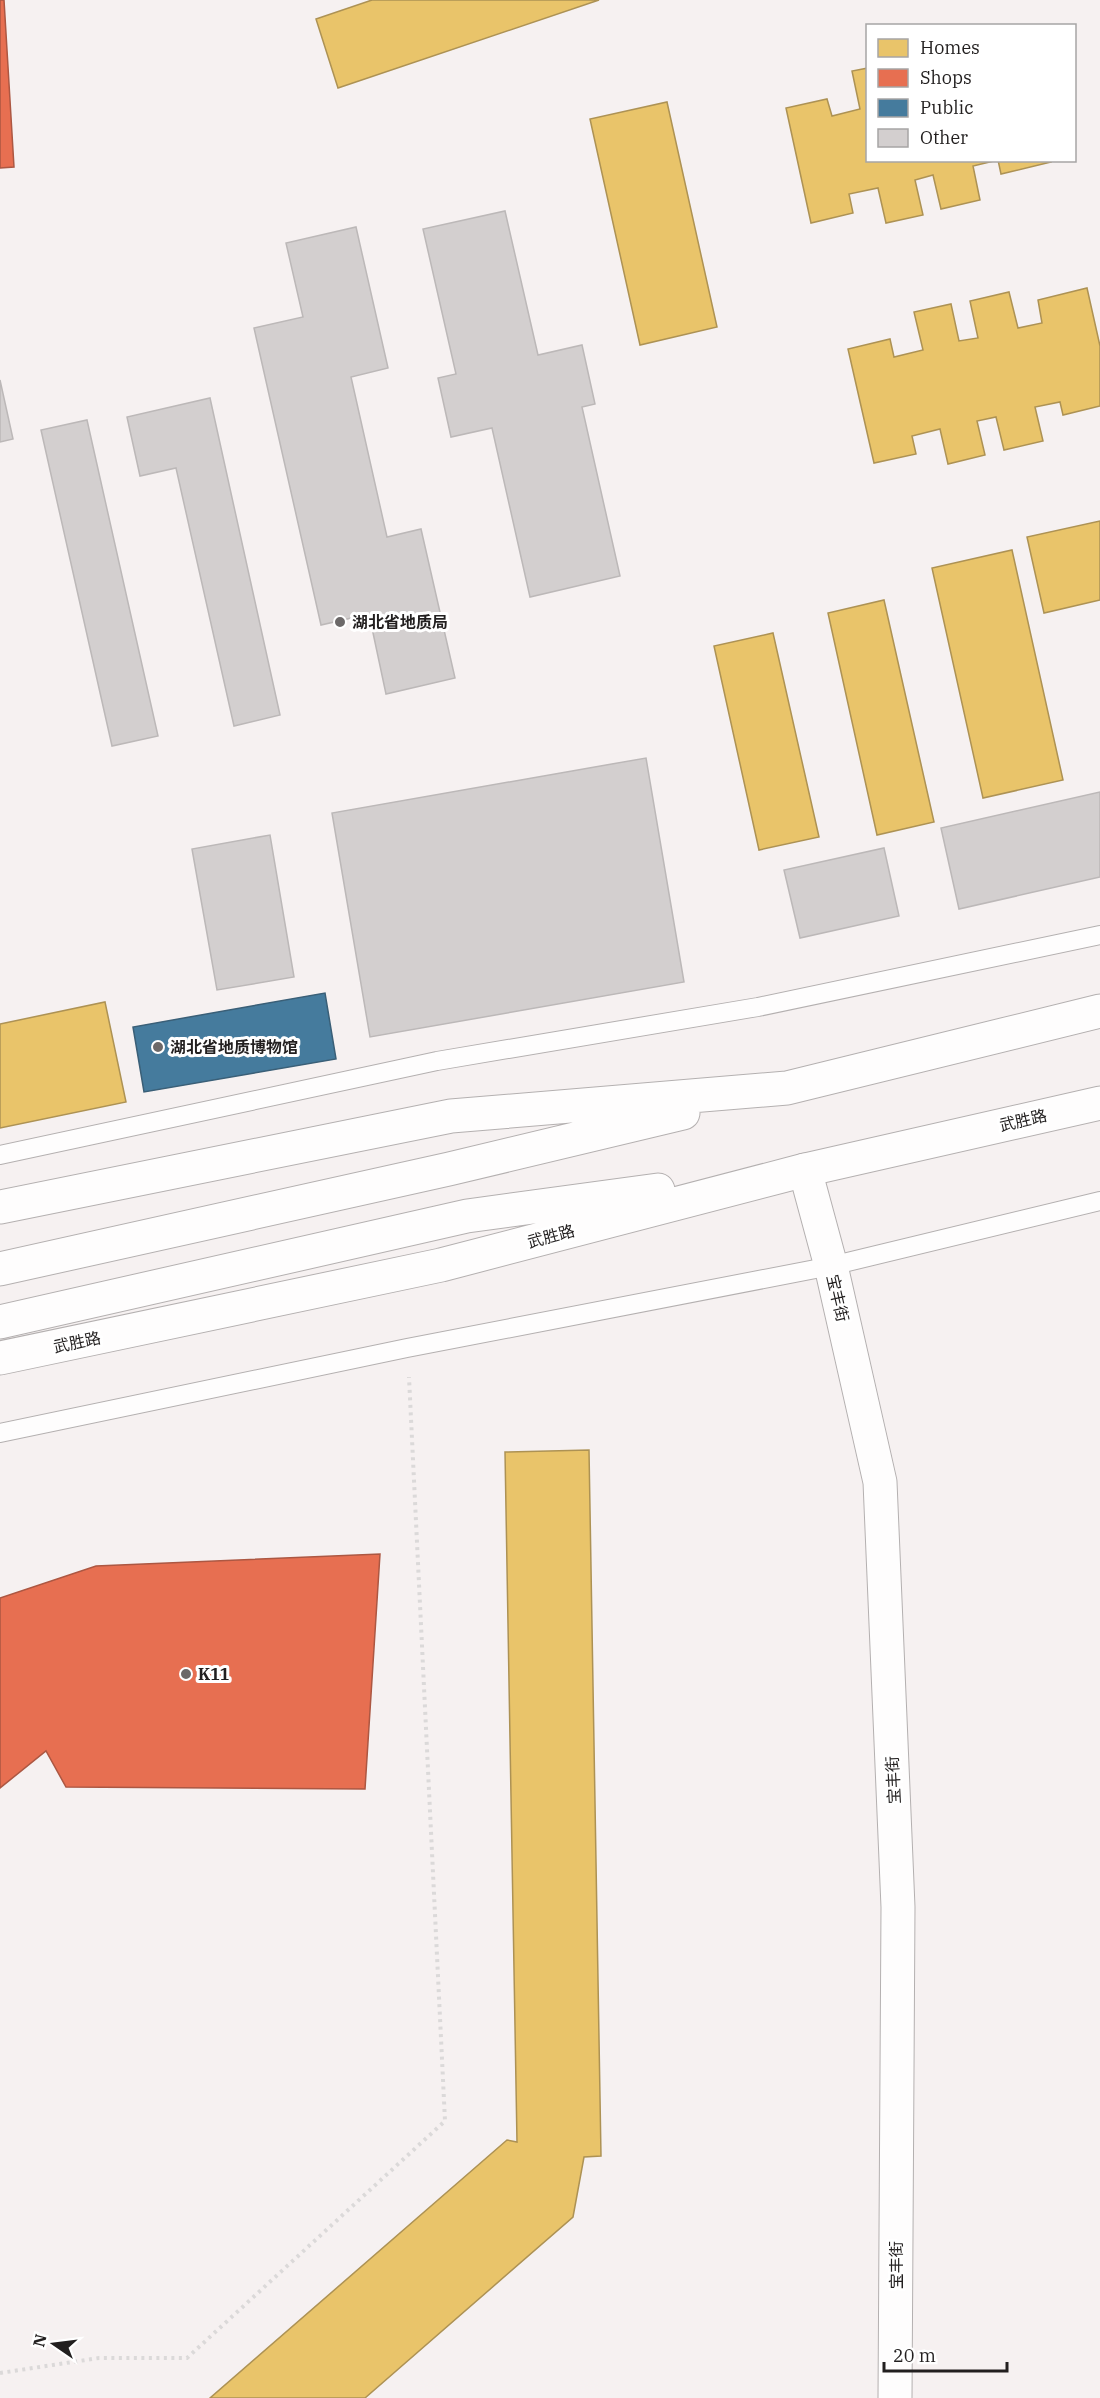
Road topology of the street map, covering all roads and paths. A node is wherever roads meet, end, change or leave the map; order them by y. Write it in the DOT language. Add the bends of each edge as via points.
graph roads {
  1 [pos="1100,935"];
  2 [pos="1100,1011"];
  3 [pos="787,1088"];
  4 [pos="1100,1103"];
  5 [pos="0,1155"];
  6 [pos="805,1170"];
  7 [pos="1100,1201"];
  8 [pos="0,1207"];
  9 [pos="831,1266"];
  10 [pos="0,1269"];
  11 [pos="0,1322"];
  12 [pos="407,1348"];
  13 [pos="0,1358"];
  14 [pos="0,1433"];
  15 [pos="0,2373"];
  16 [pos="896,2398"];
  1 -- 5 [label="lane" via="758,1007 437,1061"];
  2 -- 3 [label="main road"];
  3 -- 8 [label="main road" via="451,1116"];
  3 -- 10 [label="main road" via="449,1169"];
  4 -- 6 [label="main road, 武胜路"];
  6 -- 9 [label="main road, 宝丰街"];
  6 -- 11 [label="main road" via="467,1216"];
  6 -- 13 [label="main road, 武胜路" via="441,1265"];
  7 -- 9 [label="lane"];
  9 -- 12 [label="lane"];
  9 -- 16 [label="main road, 宝丰街" via="880,1482 898,1907"];
  12 -- 14 [label="lane"];
  12 -- 15 [label="path" via="445,2121 187,2358 99,2358"];
}
